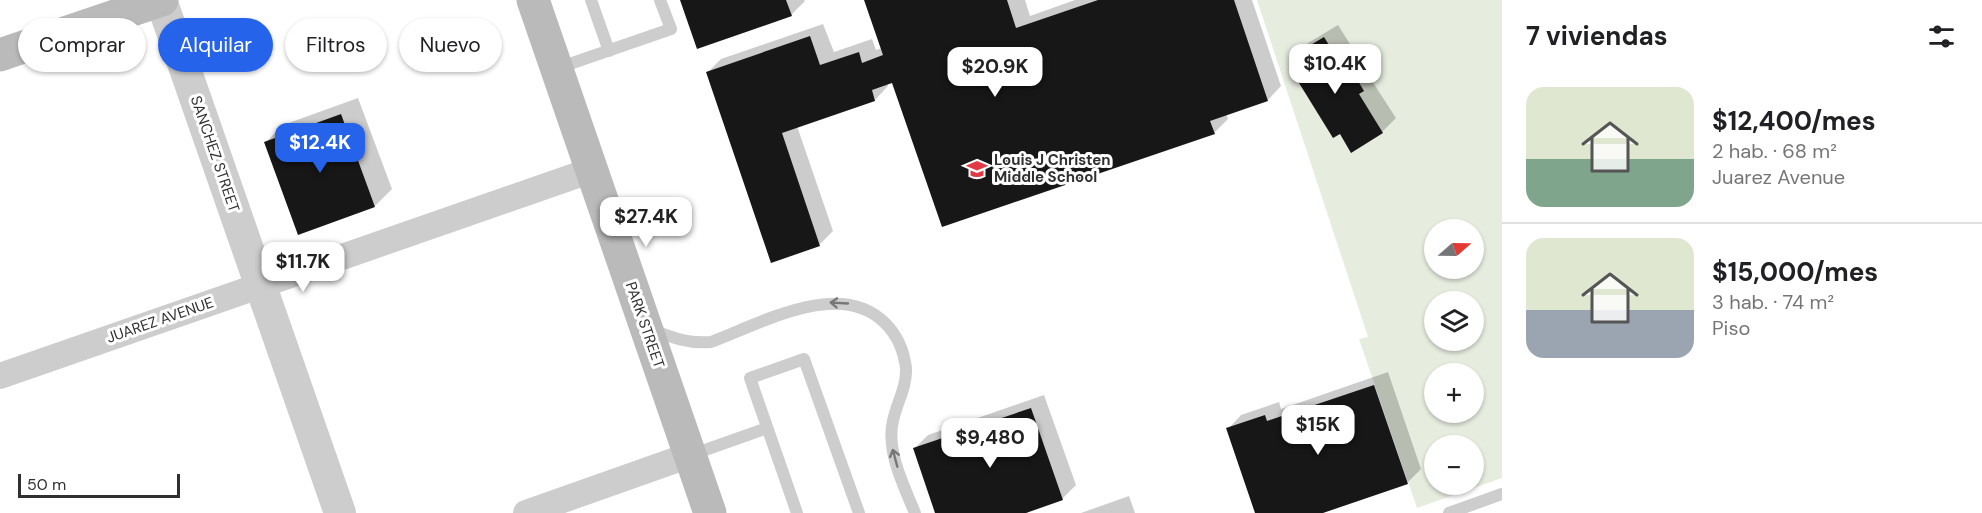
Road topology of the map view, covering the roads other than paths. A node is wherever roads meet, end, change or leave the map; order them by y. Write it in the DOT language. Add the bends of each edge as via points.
graph roads {
  1 [pos="162,0"];
  2 [pos="533,0"];
  3 [pos="591,0"];
  4 [pos="660,0"];
  5 [pos="609,51"];
  6 [pos="0,55"];
  7 [pos="557,69"];
  8 [pos="592,170"];
  9 [pos="261,285"];
  10 [pos="646,327"];
  11 [pos="0,375"];
  12 [pos="767,428"];
  13 [pos="690,455"];
  14 [pos="1502,494"];
  15 [pos="340,513"];
  16 [pos="526,513"];
  17 [pos="710,513"];
  18 [pos="797,513"];
  19 [pos="859,513"];
  20 [pos="915,513"];
  21 [pos="1449,513"];
  1 -- 6 [label="main road"];
  1 -- 9 [label="street, SANCHEZ STREET"];
  2 -- 7 [label="main road, PARK STREET"];
  3 -- 5 [label="lane"];
  4 -- 5 [label="lane" via="671,29"];
  5 -- 7 [label="lane"];
  7 -- 8 [label="main road, PARK STREET"];
  8 -- 9 [label="street, JUAREZ AVENUE"];
  8 -- 10 [label="main road, PARK STREET"];
  9 -- 11 [label="street, JUAREZ AVENUE"];
  9 -- 15 [label="street, SANCHEZ STREET"];
  10 -- 13 [label="main road, PARK STREET"];
  20 -- 10 [label="lane, one-way" via="891,441 904,386 904,357 894,333 873,313 846,303 821,303 711,342 695,344"];
  12 -- 13 [label="lane"];
  12 -- 18 [label="lane"];
  12 -- 19 [label="lane" via="750,378 804,358"];
  13 -- 16 [label="street"];
  13 -- 17 [label="main road, PARK STREET"];
  14 -- 21 [label="lane"];
}
